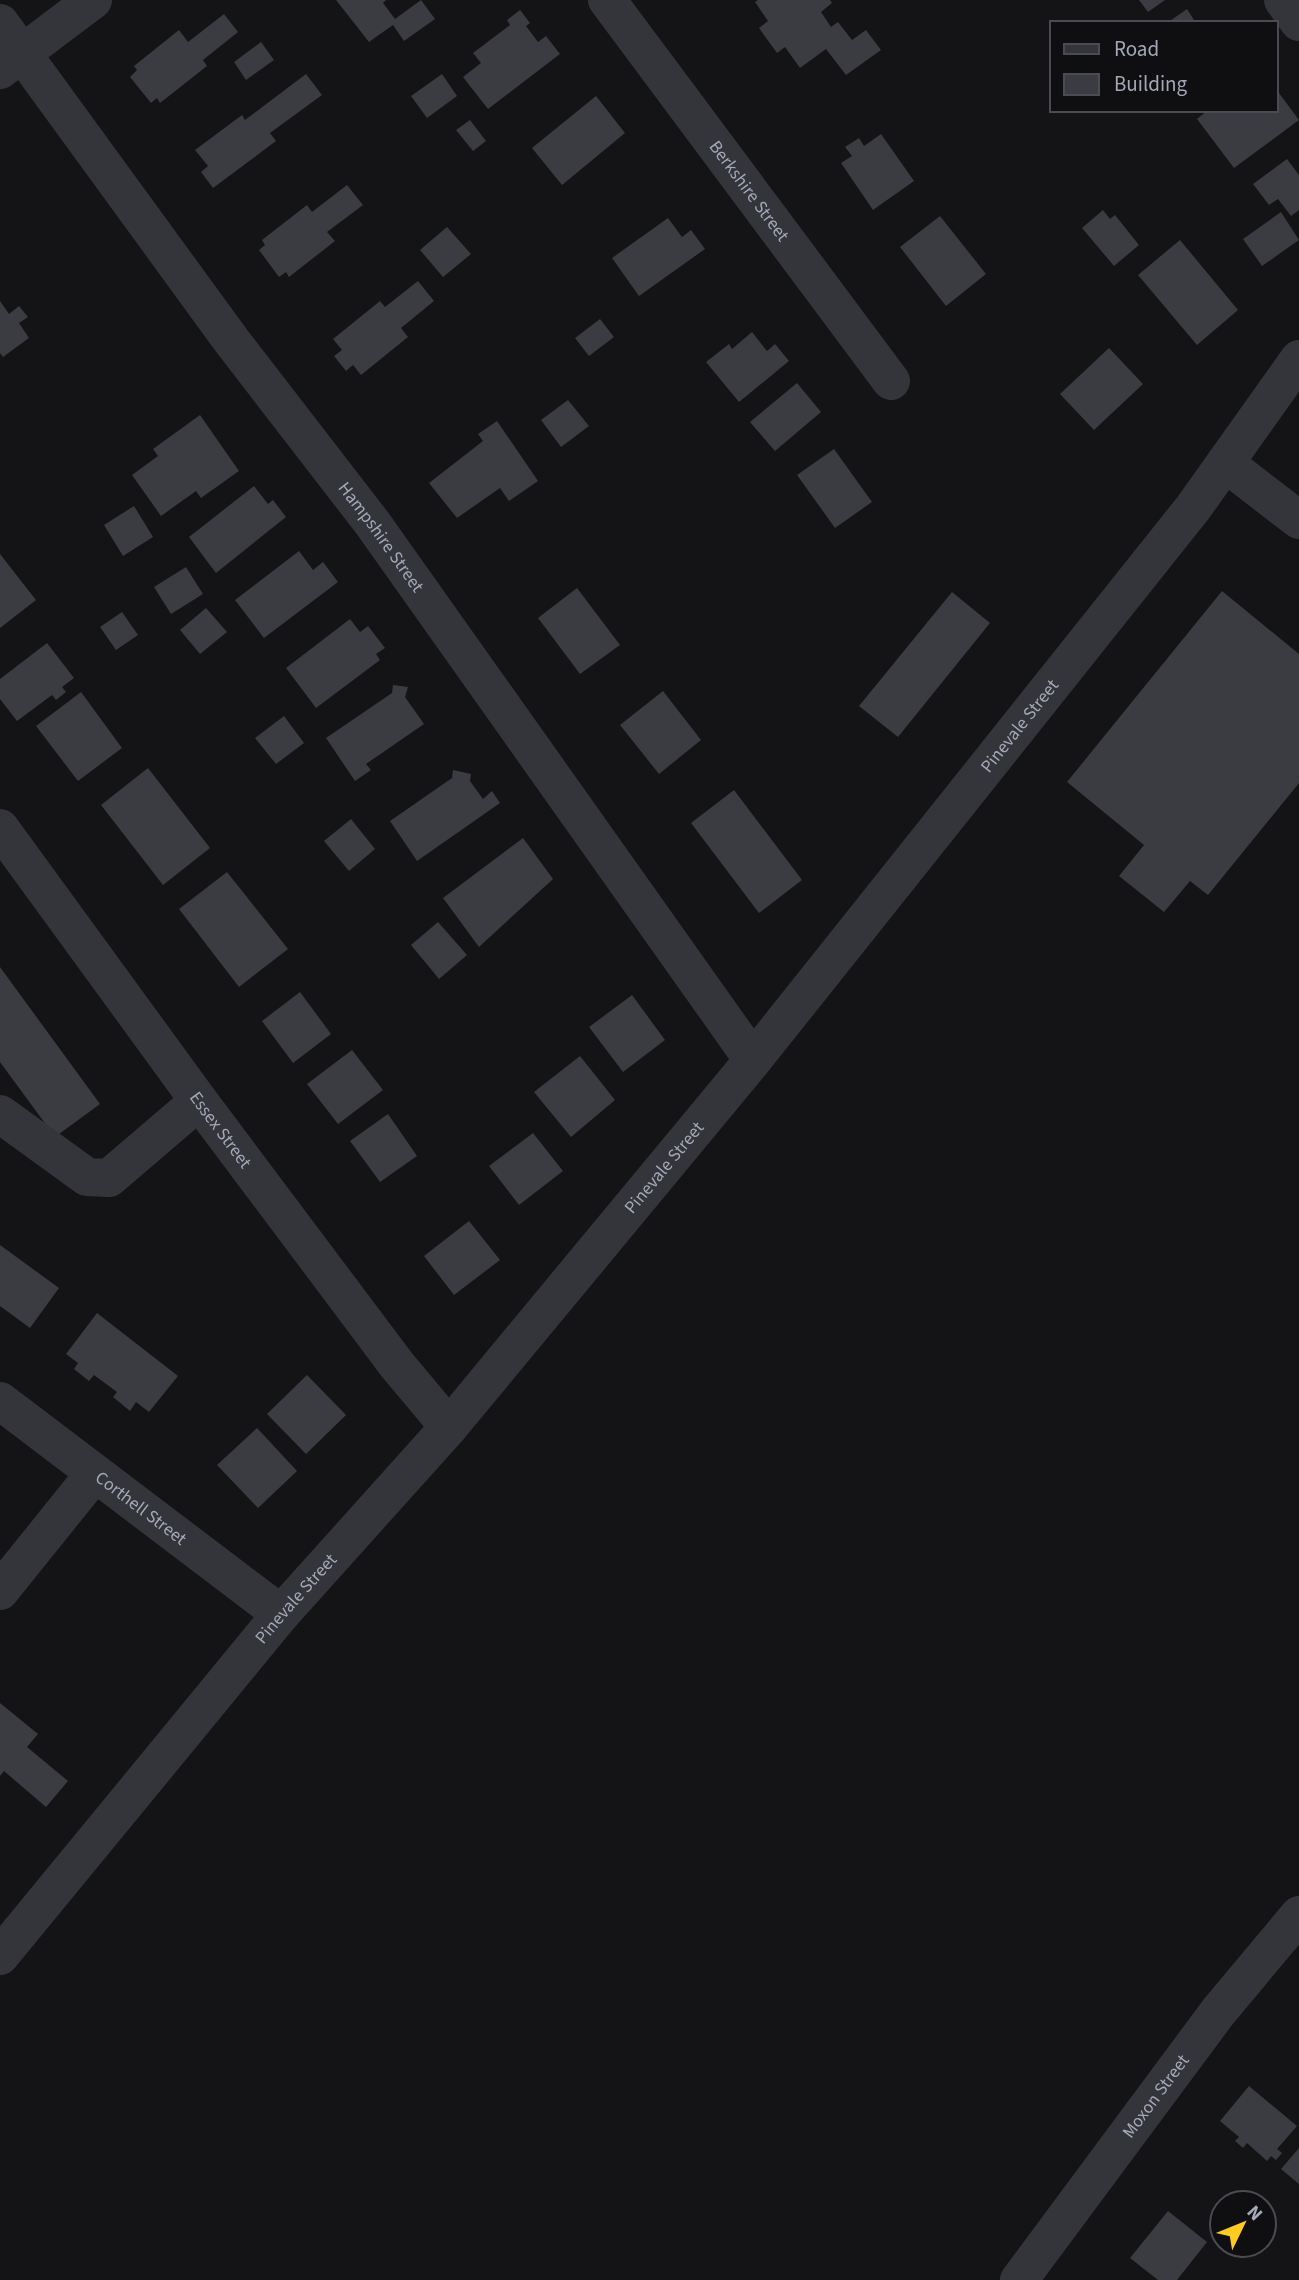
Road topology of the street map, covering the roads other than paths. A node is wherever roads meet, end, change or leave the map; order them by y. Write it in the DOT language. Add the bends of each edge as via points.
graph roads {
  1 [pos="93,0"];
  2 [pos="607,0"];
  3 [pos="1283,0"];
  4 [pos="1299,22"];
  5 [pos="7,49"];
  6 [pos="1299,359"];
  7 [pos="891,381"];
  8 [pos="1225,463"];
  9 [pos="1299,520"];
  10 [pos="0,828"];
  11 [pos="753,1060"];
  12 [pos="199,1101"];
  13 [pos="0,1114"];
  14 [pos="0,1401"];
  15 [pos="449,1427"];
  16 [pos="95,1473"];
  17 [pos="0,1591"];
  18 [pos="281,1614"];
  19 [pos="1299,1915"];
  20 [pos="0,1955"];
  21 [pos="1019,2280"];
  1 -- 5 [label="street"];
  2 -- 7 [label="street, Berkshire Street"];
  3 -- 4 [label="street"];
  5 -- 11 [label="street, Hampshire Street" via="373,524"];
  6 -- 8 [label="street, Pinevale Street"];
  8 -- 9 [label="street"];
  8 -- 11 [label="street, Pinevale Street"];
  10 -- 12 [label="street, Essex Street"];
  11 -- 15 [label="street, Pinevale Street"];
  12 -- 13 [label="street" via="109,1178 87,1177"];
  12 -- 15 [label="street, Essex Street" via="397,1365"];
  14 -- 16 [label="street, Corthell Street"];
  15 -- 18 [label="street, Pinevale Street"];
  16 -- 17 [label="street"];
  16 -- 18 [label="street, Corthell Street"];
  18 -- 20 [label="street, Pinevale Street"];
  19 -- 21 [label="street, Moxon Street" via="1218,2012"];
}
